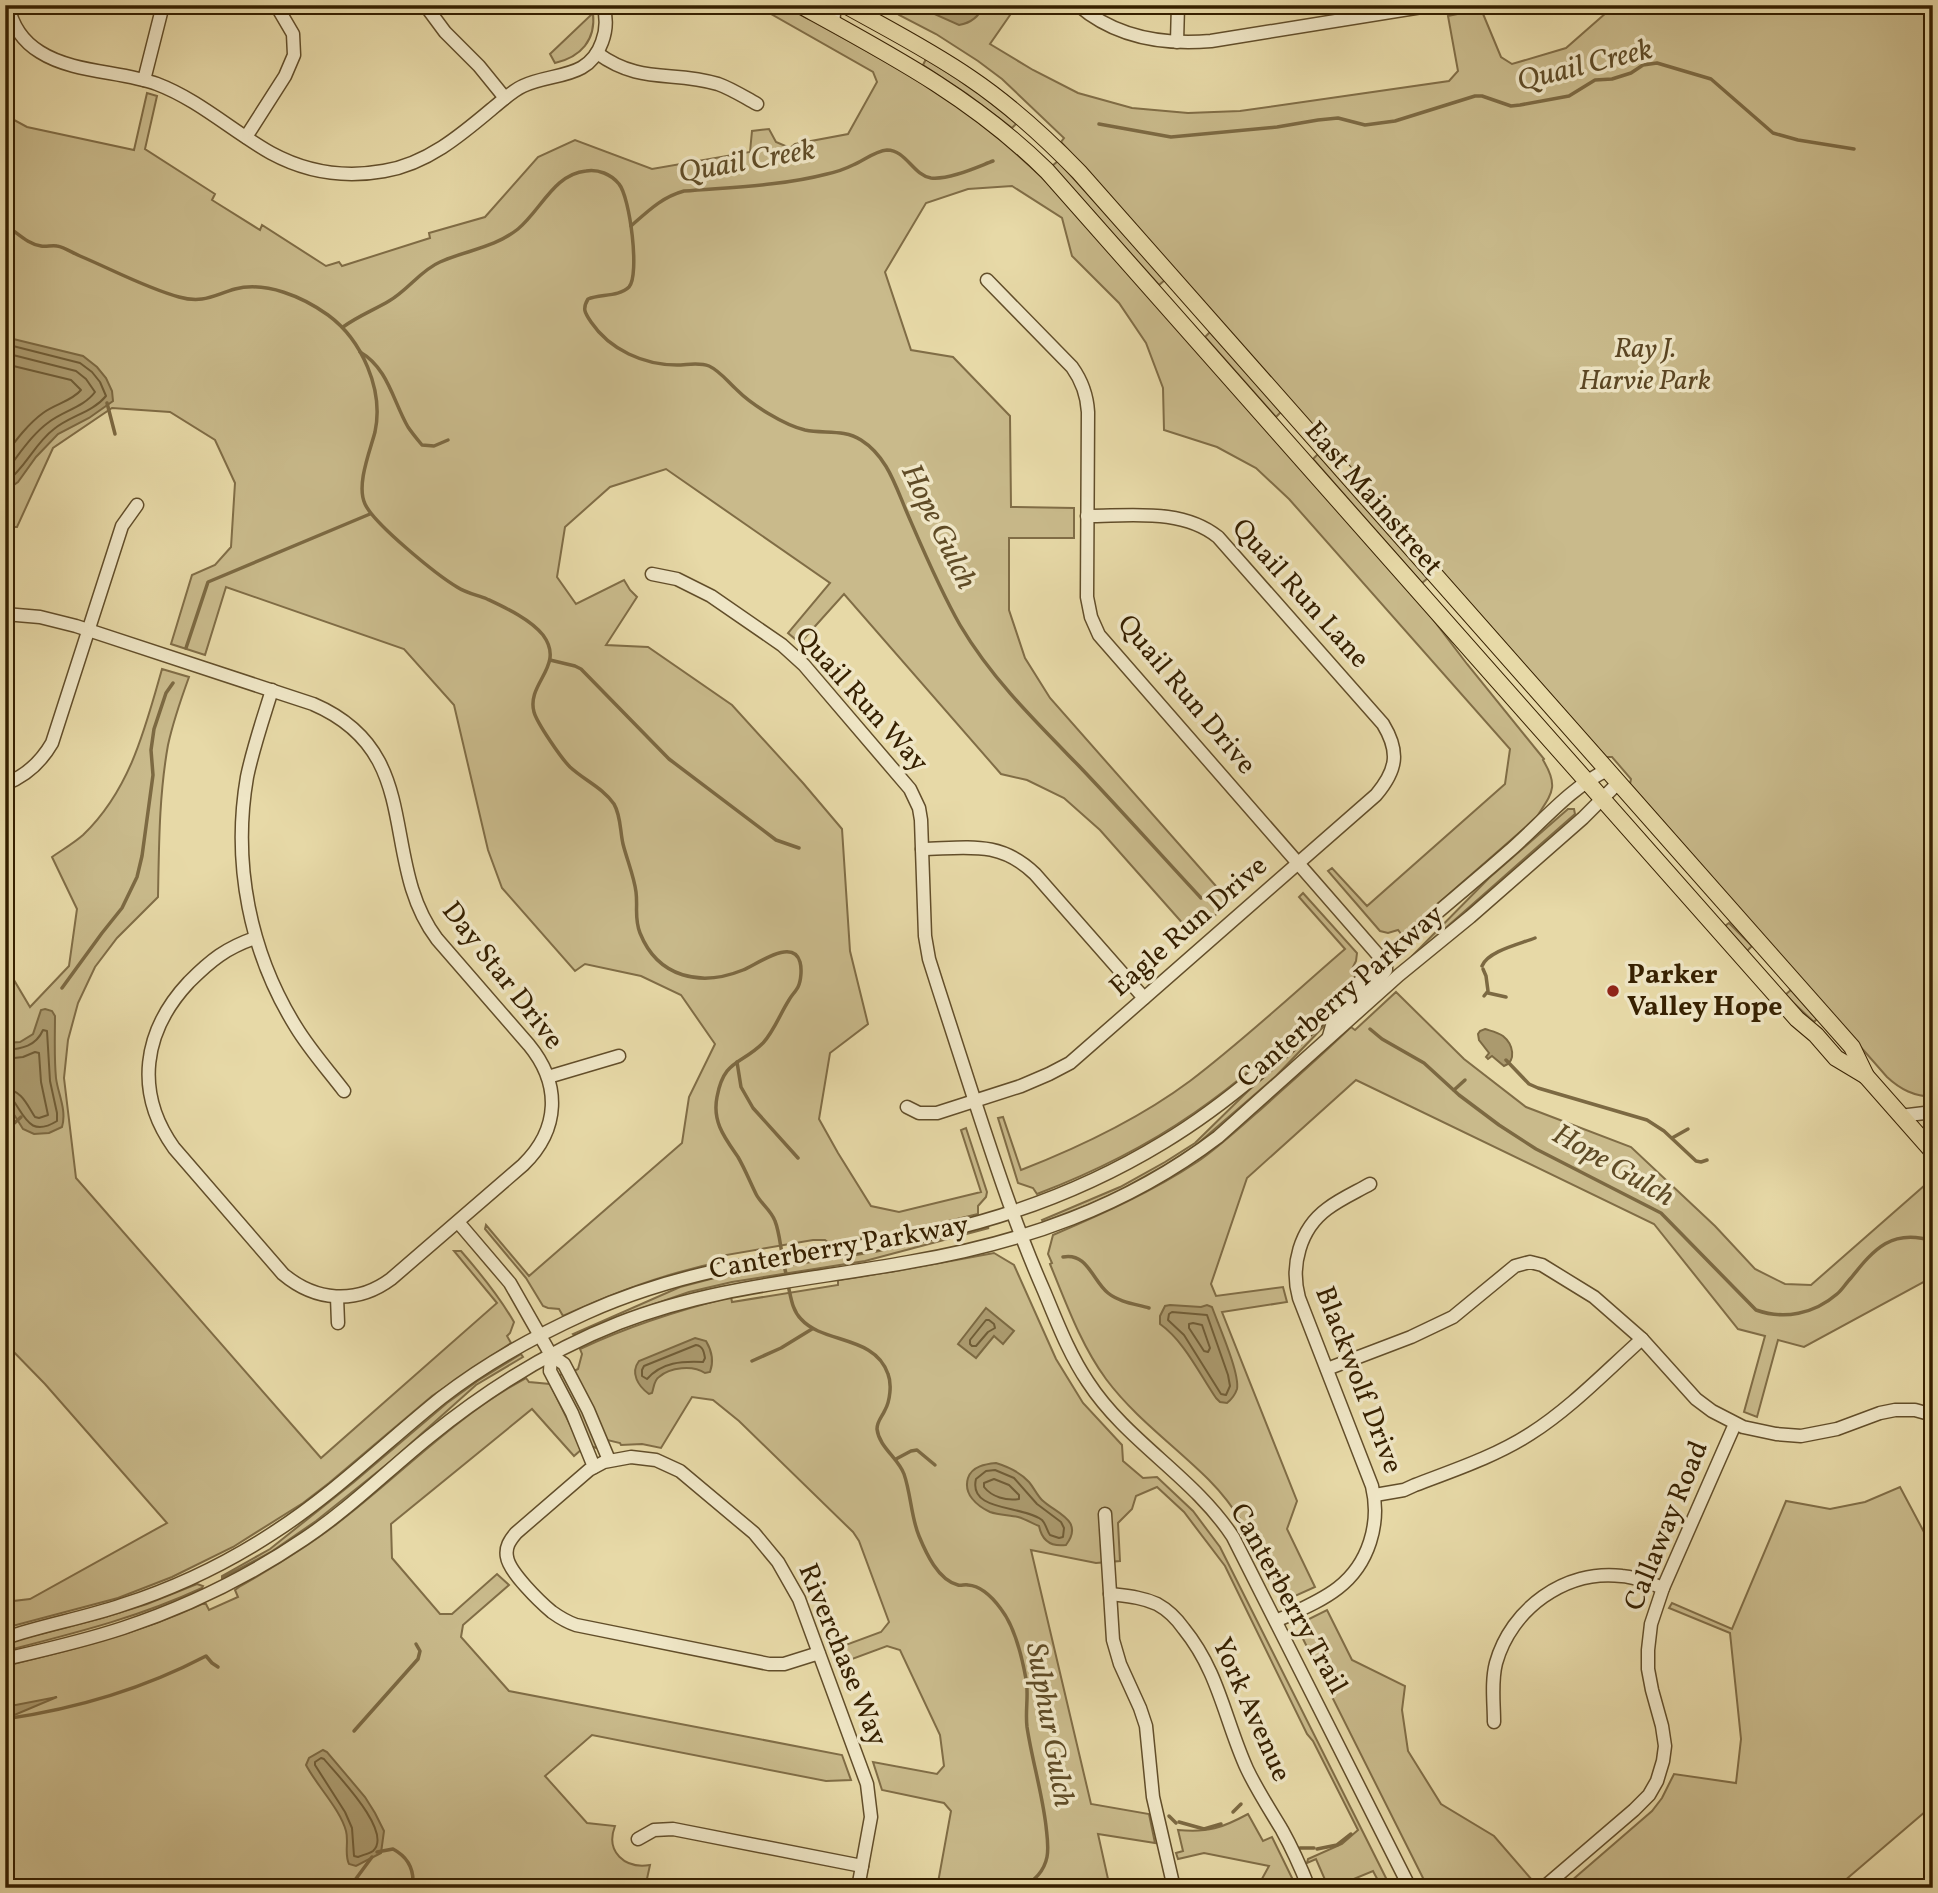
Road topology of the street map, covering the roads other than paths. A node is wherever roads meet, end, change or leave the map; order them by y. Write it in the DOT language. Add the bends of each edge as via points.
graph roads {
  1 [pos="8,5"];
  2 [pos="163,5"];
  3 [pos="276,5"];
  4 [pos="425,5"];
  5 [pos="603,5"];
  6 [pos="800,5"];
  7 [pos="835,5"];
  8 [pos="1078,5"];
  9 [pos="1178,5"];
  10 [pos="1434,5"];
  11 [pos="852,7"];
  12 [pos="833,23"];
  13 [pos="1177,43"];
  14 [pos="597,53"];
  15 [pos="144,80"];
  16 [pos="505,98"];
  17 [pos="757,104"];
  18 [pos="246,137"];
  19 [pos="987,280"];
  20 [pos="137,505"];
  21 [pos="1087,516"];
  22 [pos="652,574"];
  23 [pos="5,614"];
  24 [pos="89,630"];
  25 [pos="272,691"];
  26 [pos="1395,760"];
  27 [pos="1409,761"];
  28 [pos="1607,770"];
  29 [pos="1586,780"];
  30 [pos="1619,783"];
  31 [pos="5,784"];
  32 [pos="1603,800"];
  33 [pos="922,849"];
  34 [pos="1299,863"];
  35 [pos="255,938"];
  36 [pos="1384,959"];
  37 [pos="1144,998"];
  38 [pos="1328,1038"];
  39 [pos="618,1056"];
  40 [pos="1866,1076"];
  41 [pos="548,1077"];
  42 [pos="344,1091"];
  43 [pos="975,1101"];
  44 [pos="906,1107"];
  45 [pos="1933,1112"];
  46 [pos="1900,1116"];
  47 [pos="1933,1152"];
  48 [pos="1370,1184"];
  49 [pos="1011,1212"];
  50 [pos="458,1222"];
  51 [pos="1021,1237"];
  52 [pos="337,1297"];
  53 [pos="338,1323"];
  54 [pos="540,1336"];
  55 [pos="1642,1339"];
  56 [pos="551,1355"];
  57 [pos="1327,1369"];
  58 [pos="1932,1412"];
  59 [pos="1735,1424"];
  60 [pos="610,1460"];
  61 [pos="594,1467"];
  62 [pos="1375,1495"];
  63 [pos="1105,1514"];
  64 [pos="1663,1588"];
  65 [pos="1110,1594"];
  66 [pos="1276,1621"];
  67 [pos="5,1638"];
  68 [pos="818,1653"];
  69 [pos="5,1659"];
  70 [pos="1494,1722"];
  71 [pos="638,1839"];
  72 [pos="862,1866"];
  73 [pos="858,1888"];
  74 [pos="1174,1888"];
  75 [pos="1309,1888"];
  76 [pos="1410,1888"];
  77 [pos="1543,1888"];
  1 -- 15 [label="street" via="20,33 44,55"];
  2 -- 15 [label="street"];
  3 -- 18 [label="street" via="293,34 293,59"];
  4 -- 16 [label="street"];
  5 -- 14 [label="street" via="605,30"];
  6 -- 12 [label="main road, East Mainstreet"];
  7 -- 12 [label="street"];
  8 -- 13 [label="street" via="1134,35"];
  9 -- 13 [label="street"];
  10 -- 13 [label="street"];
  11 -- 12 [label="street"];
  11 -- 28 [label="main road, East Mainstreet" via="973,80 1070,162"];
  12 -- 29 [label="main road, East Mainstreet" via="961,98 1048,171"];
  14 -- 16 [label="street" via="577,71 538,80"];
  14 -- 17 [label="street" via="634,72 717,84"];
  15 -- 18 [label="street" via="189,99"];
  16 -- 18 [label="street" via="439,150 387,171 321,171 284,159"];
  19 -- 21 [label="street, Quail Run Drive" via="1082,383 1088,412"];
  20 -- 24 [label="street" via="122,526"];
  21 -- 26 [label="street, Quail Run Lane" via="1175,518 1210,530 1383,724"];
  21 -- 34 [label="street, Quail Run Drive" via="1088,603 1100,635"];
  22 -- 33 [label="street, Quail Run Way" via="677,579 711,596 798,659 908,785 919,808"];
  23 -- 24 [label="street, Day Star Drive" via="40,617"];
  24 -- 25 [label="street, Day Star Drive"];
  24 -- 31 [label="street" via="52,743 34,766"];
  25 -- 35 [label="street" via="251,761 242,817 243,868"];
  25 -- 41 [label="street, Day Star Drive" via="335,715 376,755 392,793 411,887 425,922 535,1051"];
  26 -- 27 [label="street"];
  26 -- 34 [label="street, Eagle Run Drive" via="1376,795"];
  28 -- 29 [label="street, Canterberry Parkway"];
  28 -- 30 [label="main road, East Mainstreet"];
  29 -- 32 [label="main road, East Mainstreet"];
  29 -- 36 [label="street, Canterberry Parkway"];
  30 -- 32 [label="street, Canterberry Parkway"];
  30 -- 40 [label="main road, East Mainstreet" via="1852,1047"];
  32 -- 38 [label="street, Canterberry Parkway"];
  32 -- 40 [label="main road, East Mainstreet" via="1797,1019 1836,1058"];
  33 -- 37 [label="street" via="991,848 1015,858 1035,874"];
  33 -- 43 [label="street, Quail Run Way" via="928,951"];
  34 -- 36 [label="street, Quail Run Drive"];
  34 -- 37 [label="street, Eagle Run Drive"];
  35 -- 42 [label="street" via="287,1012"];
  35 -- 52 [label="street" via="215,957 166,1011 149,1062 152,1103 174,1148 282,1273 311,1291"];
  36 -- 38 [label="street" via="1385,972 1334,1019"];
  36 -- 49 [label="street, Canterberry Parkway" via="1245,1083 1178,1133 1103,1175"];
  37 -- 43 [label="street, Eagle Run Drive" via="1070,1063"];
  38 -- 51 [label="street, Canterberry Parkway" via="1219,1137 1187,1160 1114,1200"];
  39 -- 41 [label="street"];
  40 -- 46 [label="main road, East Mainstreet"];
  41 -- 50 [label="street, Day Star Drive" via="551,1115 541,1143 523,1165"];
  43 -- 44 [label="street, Eagle Run Drive" via="931,1114"];
  43 -- 49 [label="street, Quail Run Way"];
  45 -- 46 [label="street"];
  46 -- 47 [label="main road, East Mainstreet"];
  48 -- 57 [label="street, Blackwolf Drive" via="1319,1216 1296,1261 1297,1292"];
  49 -- 51 [label="street, Canterberry Trail"];
  49 -- 54 [label="street, Canterberry Parkway" via="938,1232 697,1275 640,1292"];
  50 -- 52 [label="street, Day Star Drive" via="385,1283 363,1294"];
  50 -- 54 [label="street" via="510,1283"];
  51 -- 56 [label="street, Canterberry Parkway" via="940,1257 719,1293 619,1323"];
  51 -- 66 [label="street, Canterberry Trail" via="1087,1381 1120,1421 1220,1518"];
  52 -- 53 [label="street"];
  54 -- 56 [label="street"];
  54 -- 67 [label="street, Canterberry Parkway" via="450,1391 335,1488 242,1552 138,1600"];
  55 -- 57 [label="street" via="1577,1285 1526,1256 1453,1317"];
  55 -- 59 [label="street" via="1696,1399"];
  55 -- 62 [label="street" via="1521,1440 1404,1490"];
  56 -- 60 [label="street" via="564,1364 572,1378"];
  56 -- 61 [label="street" via="550,1371"];
  56 -- 69 [label="street, Canterberry Parkway" via="475,1401 326,1524 245,1575 140,1622"];
  57 -- 62 [label="street, Blackwolf Drive"];
  58 -- 59 [label="street" via="1895,1410 1801,1436"];
  59 -- 64 [label="street, Callaway Road"];
  60 -- 61 [label="street"];
  60 -- 68 [label="street, Riverchase Way" via="631,1457 665,1463 746,1525 792,1585"];
  61 -- 68 [label="street" via="500,1550 555,1614 576,1625 769,1664 785,1664"];
  62 -- 66 [label="street, Blackwolf Drive" via="1374,1527 1357,1569 1329,1595"];
  63 -- 65 [label="street"];
  64 -- 70 [label="street" via="1622,1576 1597,1575 1566,1584 1538,1600 1510,1631 1499,1654 1493,1682"];
  64 -- 77 [label="street, Callaway Road" via="1648,1650 1665,1746 1657,1781 1634,1810"];
  65 -- 74 [label="street" via="1117,1657 1146,1726 1153,1797"];
  65 -- 75 [label="street, York Avenue" via="1164,1608 1201,1652 1247,1768"];
  66 -- 76 [label="street, Canterberry Trail"];
  68 -- 72 [label="street, Riverchase Way" via="870,1796 872,1817"];
  71 -- 72 [label="street" via="654,1830 673,1829"];
  72 -- 73 [label="street, Riverchase Way"];
}
